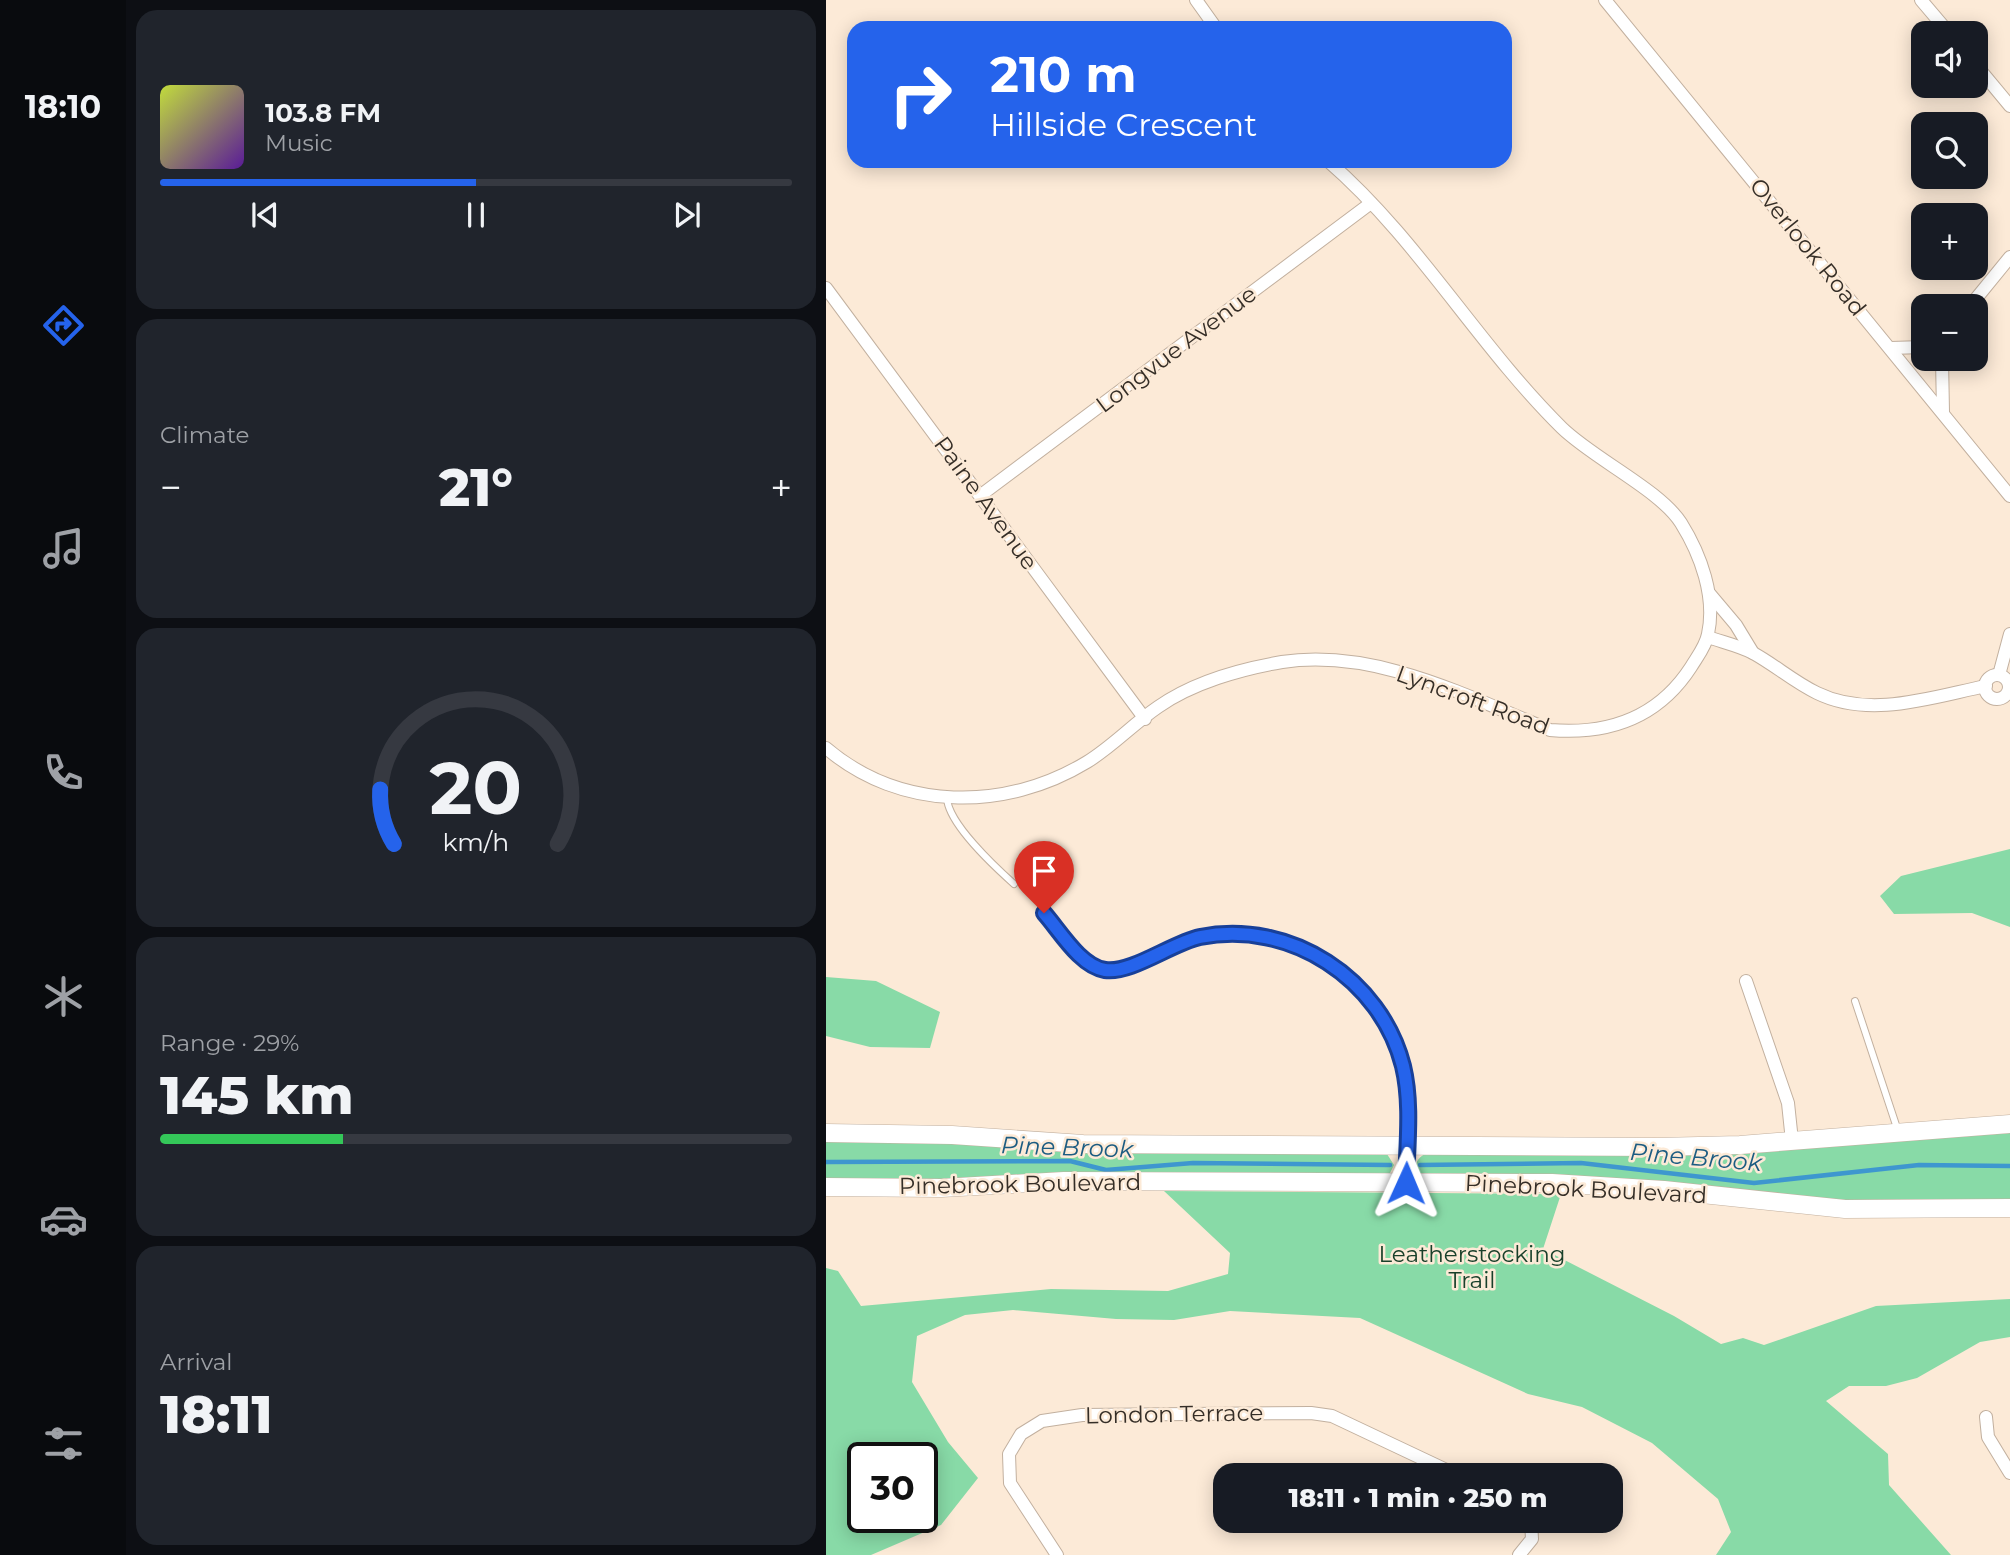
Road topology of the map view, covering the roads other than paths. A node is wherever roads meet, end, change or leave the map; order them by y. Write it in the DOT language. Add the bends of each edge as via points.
graph roads {
  1 [pos="1196,0"];
  2 [pos="1605,0"];
  3 [pos="1921,0"];
  4 [pos="1211,21"];
  5 [pos="1939,21"];
  6 [pos="1988,79"];
  7 [pos="2010,106"];
  8 [pos="1335,168"];
  9 [pos="1371,203"];
  10 [pos="2010,257"];
  11 [pos="826,288"];
  12 [pos="1980,294"];
  13 [pos="1911,347"];
  14 [pos="1891,348"];
  15 [pos="1942,371"];
  16 [pos="1943,412"];
  17 [pos="981,495"];
  18 [pos="2010,496"];
  19 [pos="1709,593"];
  20 [pos="2010,634"];
  21 [pos="1708,637"];
  22 [pos="1753,653"];
  23 [pos="1998,675"];
  24 [pos="1986,686"];
  25 [pos="2008,696"];
  26 [pos="1144,719"];
  27 [pos="826,748"];
  28 [pos="947,798"];
  29 [pos="1014,884"];
  30 [pos="1044,913"];
  31 [pos="1746,981"];
  32 [pos="1855,1001"];
  33 [pos="2010,1124"];
  34 [pos="826,1133"];
  35 [pos="1898,1133"];
  36 [pos="1792,1141"];
  37 [pos="1407,1146"];
  38 [pos="1406,1183"];
  39 [pos="826,1187"];
  40 [pos="2010,1208"];
  41 [pos="1986,1417"];
  42 [pos="1432,1463"];
  43 [pos="2010,1473"];
  44 [pos="1532,1533"];
  45 [pos="1057,1555"];
  46 [pos="1519,1555"];
  1 -- 4 [label="street"];
  2 -- 14 [label="street, Overlook Road"];
  3 -- 5 [label="street"];
  6 -- 7 [label="street"];
  8 -- 9 [label="street"];
  9 -- 17 [label="street, Longvue Avenue"];
  9 -- 19 [label="street" via="1560,426 1680,521"];
  10 -- 12 [label="street"];
  11 -- 17 [label="street, Paine Avenue"];
  13 -- 14 [label="street"];
  14 -- 16 [label="street, Overlook Road"];
  15 -- 16 [label="street"];
  16 -- 18 [label="street, Overlook Road"];
  17 -- 26 [label="street, Paine Avenue"];
  19 -- 21 [label="street"];
  19 -- 22 [label="street"];
  20 -- 23 [label="street"];
  21 -- 22 [label="street"];
  21 -- 26 [label="street, Lyncroft Road" via="1667,699 1639,717 1575,732 1550,730 1398,671 1310,660 1245,670 1182,695"];
  22 -- 24 [label="street" via="1820,695 1852,703 1901,705"];
  23 -- 24 [label="street"];
  23 -- 25 [label="street" via="2007,681"];
  24 -- 25 [label="street" via="1994,698"];
  26 -- 28 [label="street, Lyncroft Road" via="1087,762 1045,782 1012,792"];
  27 -- 28 [label="street, Lyncroft Road" via="872,780 902,792"];
  28 -- 29 [label="lane" via="947,806 975,844"];
  30 -- 37 [label="street" via="1087,962 1103,970 1124,968 1179,943 1220,934 1279,940 1334,967 1363,989 1395,1040 1404,1069"];
  31 -- 36 [label="street" via="1788,1102"];
  32 -- 35 [label="lane"];
  33 -- 35 [label="street, Pinebrook Boulevard"];
  34 -- 37 [label="street, Pinebrook Boulevard" via="1083,1144"];
  35 -- 36 [label="street, Pinebrook Boulevard"];
  36 -- 37 [label="street, Pinebrook Boulevard" via="1658,1147"];
  37 -- 38 [label="street"];
  38 -- 39 [label="street, Pinebrook Boulevard" via="1064,1181 941,1188"];
  38 -- 40 [label="street, Pinebrook Boulevard" via="1612,1186 1845,1209"];
  41 -- 43 [label="street" via="1988,1437"];
  42 -- 45 [label="street, London Terrace" via="1332,1416 1311,1413 1082,1415 1042,1421 1021,1434 1009,1454 1010,1483"];
  44 -- 46 [label="street"];
}
